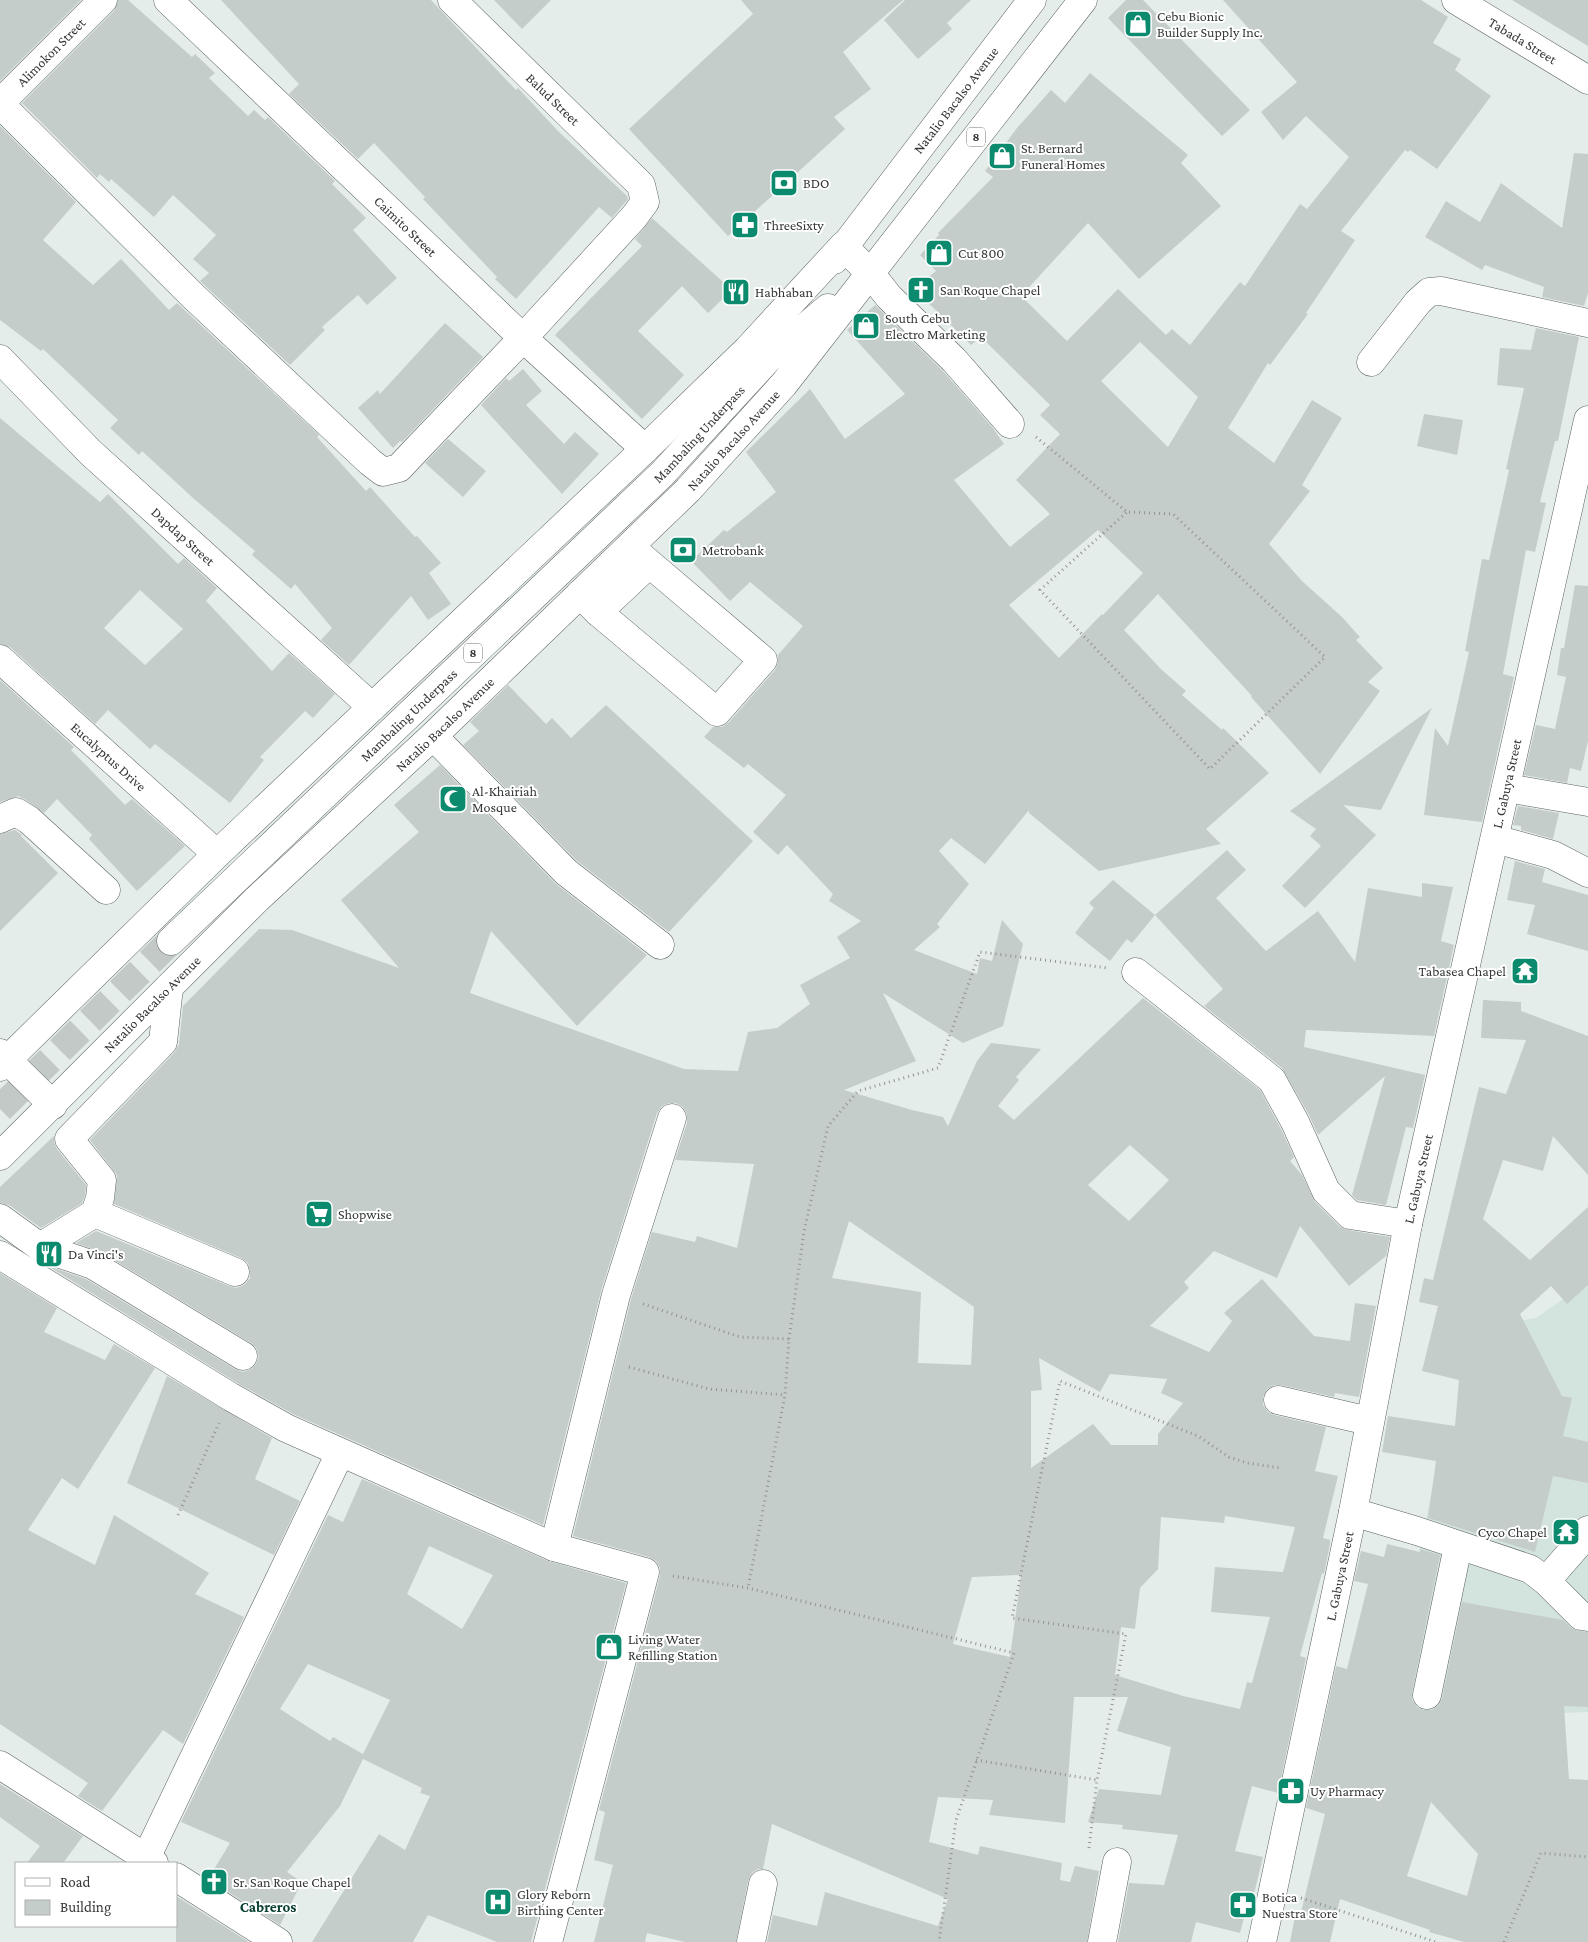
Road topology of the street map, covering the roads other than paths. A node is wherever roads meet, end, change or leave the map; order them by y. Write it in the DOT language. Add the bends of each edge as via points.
graph roads {
  1 [pos="103,0"];
  2 [pos="168,0"];
  3 [pos="452,0"];
  4 [pos="1032,0"];
  5 [pos="1083,0"];
  6 [pos="1456,0"];
  7 [pos="1588,80"];
  8 [pos="0,103"];
  9 [pos="843,246"];
  10 [pos="870,273"];
  11 [pos="1588,324"];
  12 [pos="523,338"];
  13 [pos="0,359"];
  14 [pos="768,359"];
  15 [pos="1371,362"];
  16 [pos="1588,420"];
  17 [pos="1010,424"];
  18 [pos="646,449"];
  19 [pos="640,556"];
  20 [pos="589,603"];
  21 [pos="0,658"];
  22 [pos="372,707"];
  23 [pos="433,736"];
  24 [pos="1506,788"];
  25 [pos="1588,802"];
  26 [pos="0,820"];
  27 [pos="1495,840"];
  28 [pos="218,854"];
  29 [pos="1588,873"];
  30 [pos="106,890"];
  31 [pos="171,941"];
  32 [pos="660,946"];
  33 [pos="1136,972"];
  34 [pos="169,987"];
  35 [pos="2,1060"];
  36 [pos="52,1105"];
  37 [pos="672,1118"];
  38 [pos="69,1139"];
  39 [pos="0,1156"];
  40 [pos="95,1213"];
  41 [pos="0,1218"];
  42 [pos="1408,1224"];
  43 [pos="40,1247"];
  44 [pos="0,1255"];
  45 [pos="235,1272"];
  46 [pos="243,1356"];
  47 [pos="1278,1400"];
  48 [pos="1370,1421"];
  49 [pos="340,1453"];
  50 [pos="1353,1512"];
  51 [pos="1588,1530"];
  52 [pos="1458,1546"];
  53 [pos="554,1547"];
  54 [pos="1546,1580"];
  55 [pos="1588,1617"];
  56 [pos="1427,1695"];
  57 [pos="0,1765"];
  58 [pos="150,1861"];
  59 [pos="1116,1862"];
  60 [pos="178,1878"];
  61 [pos="763,1884"];
  62 [pos="278,1942"];
  63 [pos="548,1942"];
  64 [pos="751,1942"];
  65 [pos="1102,1942"];
  66 [pos="1262,1942"];
  1 -- 8 [label="street, Alimokon Street"];
  2 -- 12 [label="street, Caimito Street"];
  3 -- 12 [label="street, Balud Street" via="641,185 645,202"];
  4 -- 9 [label="street, Natalio Bacalso Avenue / 8"];
  5 -- 10 [label="street, Natalio Bacalso Avenue / 8"];
  6 -- 7 [label="street, Tabada Street"];
  8 -- 12 [label="street" via="193,296 383,472 398,468"];
  9 -- 10 [label="street"];
  9 -- 14 [label="street, Natalio Bacalso Avenue / 8"];
  9 -- 18 [label="street, Natalio Bacalso Avenue / 8" via="747,350"];
  10 -- 14 [label="street, Natalio Bacalso Avenue / 8"];
  10 -- 17 [label="street"];
  10 -- 19 [label="street, Natalio Bacalso Avenue / 8" via="784,384 688,490"];
  11 -- 15 [label="street" via="1441,291 1429,292"];
  12 -- 18 [label="street, Caimito Street"];
  13 -- 22 [label="street, Dapdap Street" via="90,452"];
  14 -- 31 [label="street, Mambaling Underpass / 8" via="662,474"];
  16 -- 24 [label="street, L. Gabuya Street"];
  18 -- 22 [label="street, Natalio Bacalso Avenue / 8"];
  19 -- 20 [label="street, Natalio Bacalso Avenue / 8"];
  19 -- 20 [label="street" via="764,660 717,712"];
  20 -- 23 [label="street, Natalio Bacalso Avenue / 8"];
  21 -- 28 [label="street, Eucalyptus Drive"];
  22 -- 28 [label="street, Natalio Bacalso Avenue / 8"];
  23 -- 32 [label="street" via="566,872"];
  23 -- 34 [label="street, Natalio Bacalso Avenue / 8" via="257,899"];
  24 -- 25 [label="street"];
  24 -- 27 [label="street, L. Gabuya Street"];
  26 -- 30 [label="street" via="16,812 29,820"];
  27 -- 29 [label="street" via="1553,855"];
  27 -- 42 [label="street, L. Gabuya Street"];
  28 -- 35 [label="street, Natalio Bacalso Avenue / 8"];
  33 -- 42 [label="street" via="1272,1080 1326,1191 1350,1214"];
  34 -- 36 [label="street, Natalio Bacalso Avenue / 8"];
  34 -- 38 [label="street" via="163,1042"];
  35 -- 36 [label="street"];
  36 -- 38 [label="street"];
  36 -- 39 [label="street, Natalio Bacalso Avenue / 8"];
  37 -- 53 [label="street" via="616,1295"];
  38 -- 40 [label="street" via="102,1180"];
  40 -- 43 [label="street"];
  40 -- 45 [label="street"];
  41 -- 43 [label="street"];
  42 -- 48 [label="street, L. Gabuya Street"];
  43 -- 46 [label="street" via="92,1265"];
  44 -- 49 [label="street" via="231,1397"];
  47 -- 48 [label="street"];
  48 -- 50 [label="street, L. Gabuya Street"];
  49 -- 53 [label="street"];
  49 -- 58 [label="street"];
  50 -- 52 [label="street"];
  50 -- 66 [label="street, L. Gabuya Street"];
  51 -- 54 [label="street" via="1588,1534"];
  52 -- 54 [label="street" via="1530,1569"];
  52 -- 56 [label="street"];
  53 -- 63 [label="street" via="645,1572"];
  54 -- 55 [label="street" via="1581,1616"];
  57 -- 58 [label="street"];
  59 -- 65 [label="street"];
  60 -- 62 [label="street"];
  61 -- 64 [label="street"];
}
